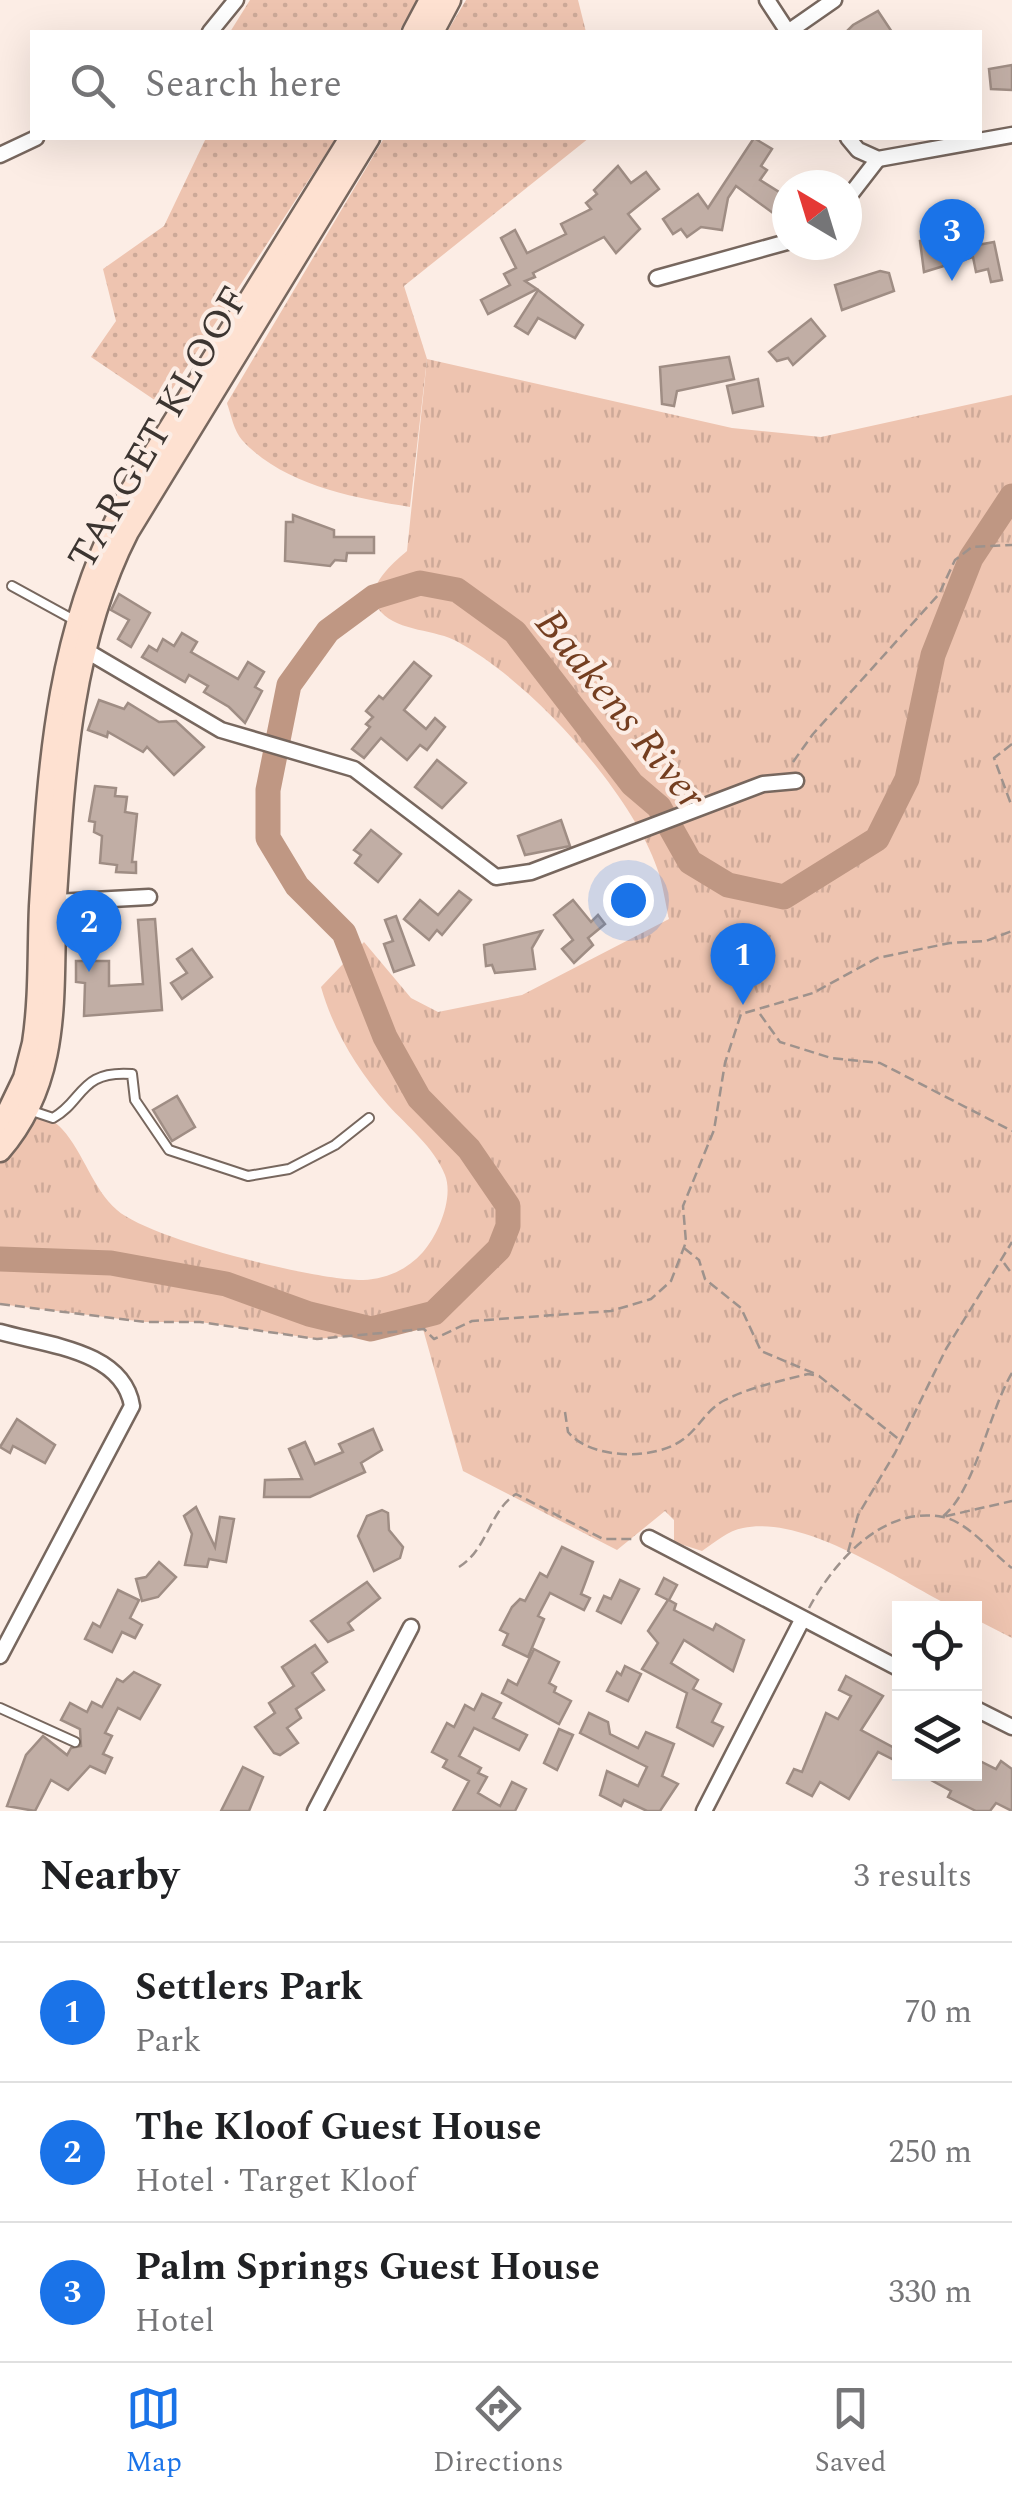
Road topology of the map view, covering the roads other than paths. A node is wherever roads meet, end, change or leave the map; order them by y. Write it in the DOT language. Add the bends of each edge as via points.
graph roads {
  1 [pos="236,0"];
  2 [pos="430,0"];
  3 [pos="450,0"];
  4 [pos="766,0"];
  5 [pos="834,0"];
  6 [pos="212,30"];
  7 [pos="414,30"];
  8 [pos="434,30"];
  9 [pos="787,30"];
  10 [pos="791,30"];
  11 [pos="1012,135"];
  12 [pos="32,140"];
  13 [pos="349,140"];
  14 [pos="369,140"];
  15 [pos="850,140"];
  16 [pos="0,155"];
  17 [pos="878,159"];
  18 [pos="862,179"];
  19 [pos="772,246"];
  20 [pos="657,278"];
  21 [pos="175,437"];
  22 [pos="12,586"];
  23 [pos="74,620"];
  24 [pos="78,646"];
  25 [pos="796,780"];
  26 [pos="149,897"];
  27 [pos="56,902"];
  28 [pos="369,1118"];
  29 [pos="14,1120"];
  30 [pos="0,1151"];
  31 [pos="0,1332"];
  32 [pos="649,1538"];
  33 [pos="801,1622"];
  34 [pos="411,1626"];
  35 [pos="0,1656"];
  36 [pos="892,1665"];
  37 [pos="0,1708"];
  38 [pos="982,1712"];
  39 [pos="1012,1727"];
  40 [pos="75,1742"];
  41 [pos="316,1811"];
  42 [pos="704,1811"];
  1 -- 6 [label="street"];
  2 -- 7 [label="main road"];
  3 -- 8 [label="main road"];
  4 -- 9 [label="street"];
  5 -- 10 [label="street"];
  11 -- 17 [label="street"];
  12 -- 16 [label="street"];
  13 -- 21 [label="main road, TARGET KLOOF"];
  14 -- 21 [label="main road, TARGET KLOOF"];
  15 -- 17 [label="street"];
  17 -- 18 [label="street"];
  19 -- 20 [label="street"];
  21 -- 23 [label="main road, TARGET KLOOF" via="108,533"];
  21 -- 24 [label="main road, TARGET KLOOF"];
  22 -- 23 [label="lane"];
  23 -- 24 [label="main road, TARGET KLOOF"];
  24 -- 25 [label="street" via="205,721 354,769 496,878 522,875 763,784"];
  24 -- 27 [label="main road, TARGET KLOOF"];
  24 -- 29 [label="main road, TARGET KLOOF" via="47,794 39,1002"];
  26 -- 27 [label="street"];
  27 -- 29 [label="main road, TARGET KLOOF" via="55,1014 44,1072"];
  28 -- 29 [label="lane" via="300,1164 256,1176 168,1150 135,1100 132,1074 83,1086 53,1118"];
  29 -- 30 [label="main road"];
  31 -- 35 [label="street" via="106,1365 124,1381 132,1406"];
  32 -- 33 [label="street"];
  33 -- 36 [label="street"];
  33 -- 42 [label="street"];
  34 -- 41 [label="street"];
  37 -- 40 [label="lane"];
  38 -- 39 [label="street"];
}
